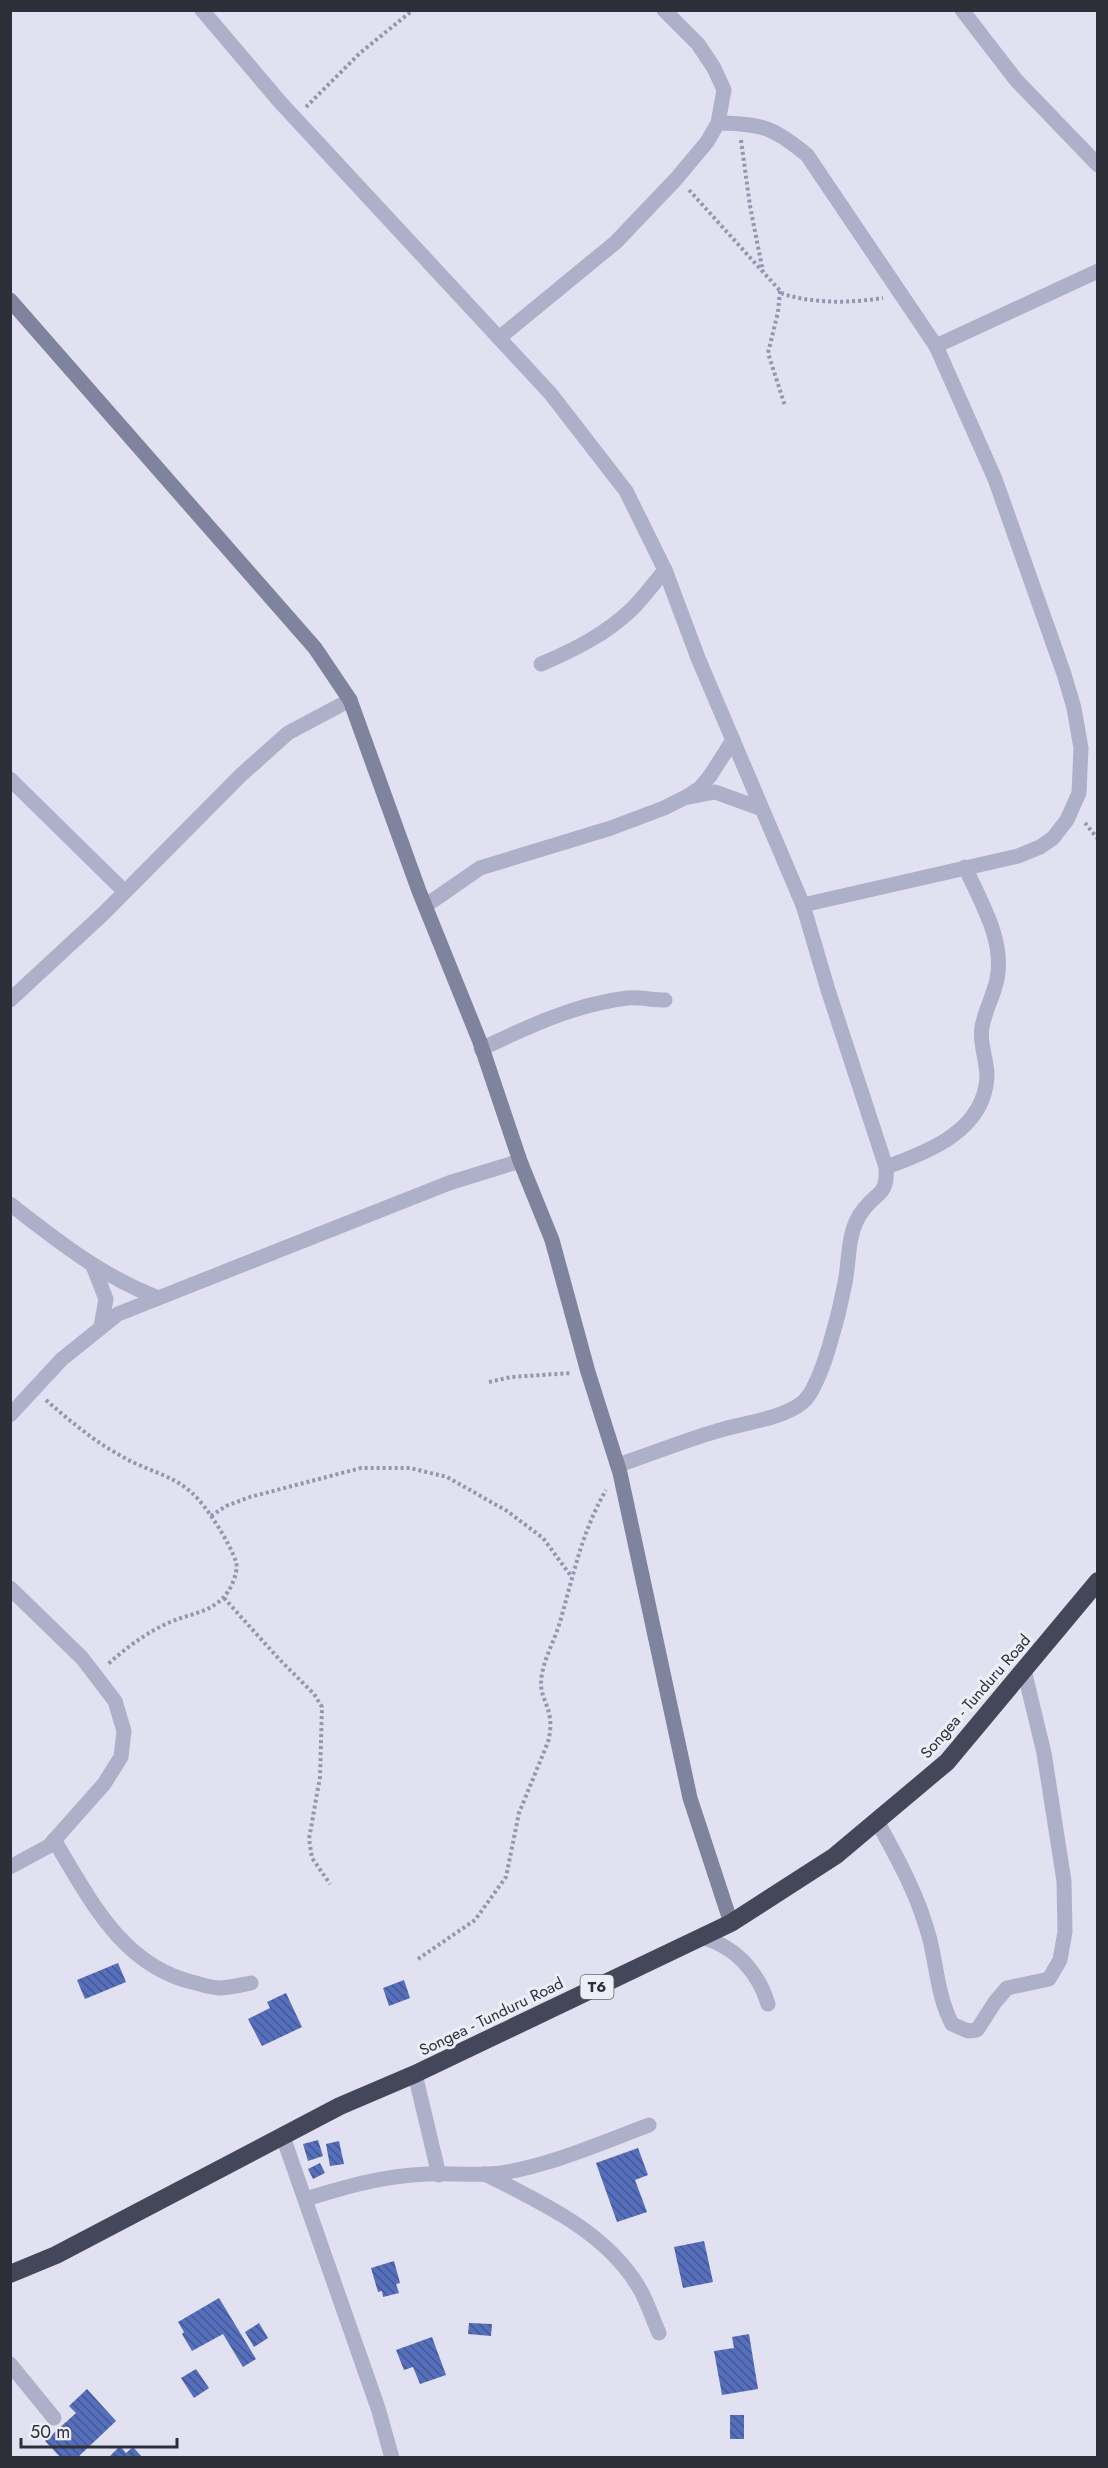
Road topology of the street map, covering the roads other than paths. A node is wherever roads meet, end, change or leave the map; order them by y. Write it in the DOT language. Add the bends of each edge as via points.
graph roads {
  1 [pos="202,10"];
  2 [pos="664,10"];
  3 [pos="962,10"];
  4 [pos="718,123"];
  5 [pos="1098,165"];
  6 [pos="1098,271"];
  7 [pos="10,300"];
  8 [pos="499,339"];
  9 [pos="936,346"];
  10 [pos="665,570"];
  11 [pos="541,664"];
  12 [pos="350,700"];
  13 [pos="733,740"];
  14 [pos="10,779"];
  15 [pos="686,797"];
  16 [pos="762,809"];
  17 [pos="965,867"];
  18 [pos="124,891"];
  19 [pos="804,905"];
  20 [pos="425,906"];
  21 [pos="10,1000"];
  22 [pos="665,1000"];
  23 [pos="482,1049"];
  24 [pos="520,1161"];
  25 [pos="886,1167"];
  26 [pos="10,1204"];
  27 [pos="93,1266"];
  28 [pos="158,1298"];
  29 [pos="101,1327"];
  30 [pos="10,1415"];
  31 [pos="619,1469"];
  32 [pos="1098,1581"];
  33 [pos="10,1588"];
  34 [pos="1024,1670"];
  35 [pos="877,1821"];
  36 [pos="54,1840"];
  37 [pos="10,1866"];
  38 [pos="731,1923"];
  39 [pos="700,1937"];
  40 [pos="251,1983"];
  41 [pos="768,2004"];
  42 [pos="415,2074"];
  43 [pos="649,2125"];
  44 [pos="284,2137"];
  45 [pos="485,2174"];
  46 [pos="439,2175"];
  47 [pos="306,2199"];
  48 [pos="10,2274"];
  49 [pos="659,2333"];
  50 [pos="10,2364"];
  51 [pos="54,2418"];
  52 [pos="392,2457"];
  1 -- 8 [label="street" via="295,118"];
  2 -- 4 [label="street" via="714,68 724,90"];
  3 -- 5 [label="street" via="1010,72"];
  4 -- 8 [label="street" via="676,179 616,242"];
  4 -- 9 [label="street" via="751,123 780,133 807,155"];
  6 -- 9 [label="street"];
  7 -- 12 [label="street" via="315,648"];
  8 -- 10 [label="street" via="550,393 626,491"];
  9 -- 17 [label="street" via="995,479 1036,590 1074,708 1081,748 1079,793 1067,820 1053,838 1018,856"];
  10 -- 11 [label="street" via="632,609 605,631 573,651"];
  10 -- 13 [label="street"];
  12 -- 18 [label="street" via="288,733"];
  12 -- 20 [label="street"];
  13 -- 15 [label="street" via="705,782"];
  13 -- 16 [label="street"];
  14 -- 18 [label="street"];
  15 -- 16 [label="street" via="715,792"];
  15 -- 20 [label="street" via="611,828 480,868"];
  16 -- 19 [label="street"];
  17 -- 19 [label="street"];
  17 -- 25 [label="street" via="995,936 999,961 982,1026 986,1091 963,1129 923,1154"];
  18 -- 21 [label="street"];
  19 -- 25 [label="street"];
  20 -- 23 [label="street"];
  22 -- 23 [label="street" via="628,998 596,1005 552,1017"];
  23 -- 24 [label="street"];
  24 -- 28 [label="street" via="449,1183"];
  24 -- 31 [label="street" via="552,1240"];
  25 -- 31 [label="street" via="884,1189 864,1208 852,1234 834,1329 817,1380 804,1401 789,1411 714,1432"];
  26 -- 27 [label="street"];
  27 -- 28 [label="street"];
  27 -- 29 [label="street" via="106,1299"];
  28 -- 29 [label="street" via="118,1314"];
  29 -- 30 [label="street" via="62,1359"];
  31 -- 38 [label="street" via="690,1798"];
  32 -- 34 [label="highway, Songea - Tunduru Road / T6"];
  33 -- 36 [label="street" via="82,1658 115,1701 124,1731 121,1756 104,1784"];
  34 -- 35 [label="highway, Songea - Tunduru Road / T6" via="947,1762"];
  34 -- 35 [label="street" via="1044,1753 1064,1881 1065,1932 1060,1960 1049,1979 1007,1988 977,2030 968,2031 952,2024 943,2007 930,1940 909,1879"];
  35 -- 38 [label="highway, Songea - Tunduru Road / T6" via="835,1856"];
  36 -- 37 [label="street"];
  36 -- 40 [label="street" via="99,1914 129,1949 157,1969 183,1980 218,1988"];
  38 -- 39 [label="highway, Songea - Tunduru Road / T6"];
  39 -- 41 [label="street" via="731,1950 750,1967"];
  39 -- 42 [label="highway, Songea - Tunduru Road / T6"];
  42 -- 44 [label="highway, Songea - Tunduru Road / T6" via="340,2106"];
  42 -- 46 [label="street"];
  43 -- 45 [label="street" via="548,2161"];
  44 -- 47 [label="street"];
  44 -- 48 [label="highway, Songea - Tunduru Road / T6" via="56,2255"];
  45 -- 46 [label="street"];
  45 -- 49 [label="street" via="560,2212 619,2261 639,2287"];
  46 -- 47 [label="street" via="363,2181"];
  47 -- 52 [label="street"];
  50 -- 51 [label="street"];
}
